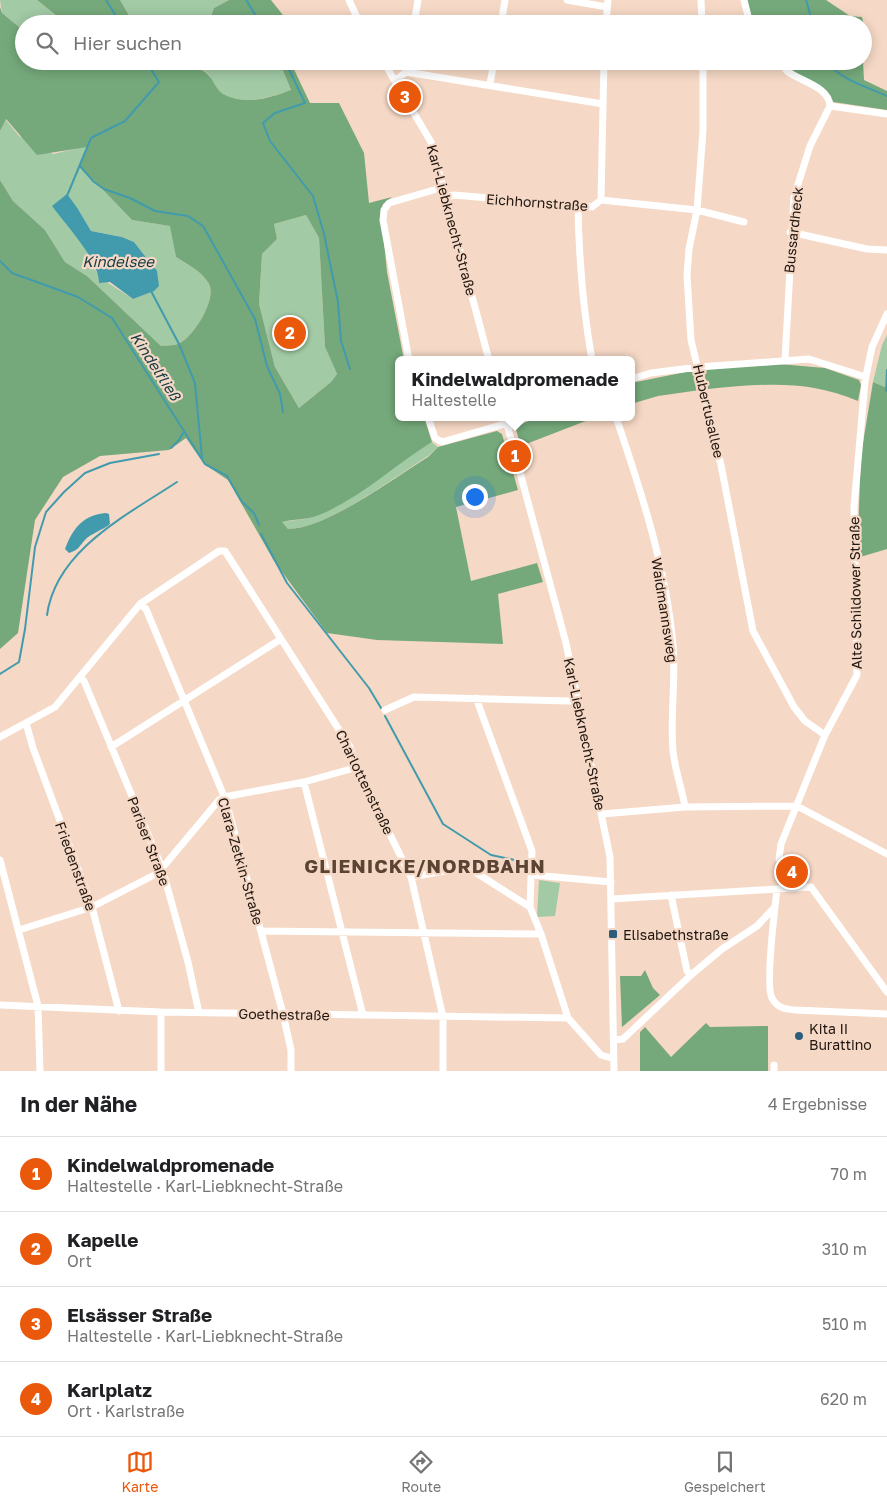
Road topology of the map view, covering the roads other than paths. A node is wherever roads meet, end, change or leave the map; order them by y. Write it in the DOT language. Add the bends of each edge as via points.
graph roads {
  1 [pos="349,0"];
  2 [pos="418,0"];
  3 [pos="505,0"];
  4 [pos="567,0"];
  5 [pos="701,0"];
  6 [pos="744,0"];
  7 [pos="608,4"];
  8 [pos="356,15"];
  9 [pos="416,15"];
  10 [pos="502,15"];
  11 [pos="702,15"];
  12 [pos="748,15"];
  13 [pos="388,70"];
  14 [pos="492,70"];
  15 [pos="604,70"];
  16 [pos="703,70"];
  17 [pos="786,70"];
  18 [pos="406,72"];
  19 [pos="395,81"];
  20 [pos="490,84"];
  21 [pos="602,104"];
  22 [pos="830,106"];
  23 [pos="887,114"];
  24 [pos="444,187"];
  25 [pos="446,197"];
  26 [pos="601,200"];
  27 [pos="578,207"];
  28 [pos="697,210"];
  29 [pos="744,222"];
  30 [pos="790,232"];
  31 [pos="887,250"];
  32 [pos="887,314"];
  33 [pos="408,356"];
  34 [pos="488,356"];
  35 [pos="591,356"];
  36 [pos="785,360"];
  37 [pos="698,367"];
  38 [pos="866,377"];
  39 [pos="635,378"];
  40 [pos="429,421"];
  41 [pos="506,421"];
  42 [pos="518,421"];
  43 [pos="617,421"];
  44 [pos="507,425"];
  45 [pos="140,604"];
  46 [pos="281,639"];
  47 [pos="80,677"];
  48 [pos="476,698"];
  49 [pos="578,699"];
  50 [pos="184,700"];
  51 [pos="385,710"];
  52 [pos="26,723"];
  53 [pos="825,735"];
  54 [pos="0,737"];
  55 [pos="111,747"];
  56 [pos="358,768"];
  57 [pos="304,782"];
  58 [pos="224,797"];
  59 [pos="797,806"];
  60 [pos="685,807"];
  61 [pos="602,814"];
  62 [pos="887,854"];
  63 [pos="779,859"];
  64 [pos="0,860"];
  65 [pos="162,868"];
  66 [pos="533,874"];
  67 [pos="411,877"];
  68 [pos="3,882"];
  69 [pos="611,882"];
  70 [pos="777,889"];
  71 [pos="671,895"];
  72 [pos="612,899"];
  73 [pos="92,907"];
  74 [pos="530,907"];
  75 [pos="774,908"];
  76 [pos="757,926"];
  77 [pos="19,930"];
  78 [pos="260,931"];
  79 [pos="772,932"];
  80 [pos="341,933"];
  81 [pos="424,934"];
  82 [pos="541,934"];
  83 [pos="691,975"];
  84 [pos="887,992"];
  85 [pos="0,1006"];
  86 [pos="38,1006"];
  87 [pos="119,1011"];
  88 [pos="162,1012"];
  89 [pos="199,1013"];
  90 [pos="283,1014"];
  91 [pos="887,1014"];
  92 [pos="363,1015"];
  93 [pos="443,1017"];
  94 [pos="568,1018"];
  95 [pos="614,1040"];
  96 [pos="614,1059"];
  97 [pos="40,1071"];
  98 [pos="161,1071"];
  99 [pos="291,1071"];
  100 [pos="443,1071"];
  101 [pos="614,1071"];
  1 -- 8 [label="street"];
  2 -- 9 [label="street"];
  3 -- 10 [label="street"];
  4 -- 7 [label="street"];
  5 -- 11 [label="street"];
  6 -- 12 [label="street"];
  13 -- 19 [label="street, Karl-Liebknecht-Straße"];
  14 -- 20 [label="street"];
  15 -- 21 [label="street"];
  16 -- 28 [label="street, Hubertusallee" via="703,130"];
  17 -- 22 [label="street" via="821,91"];
  18 -- 19 [label="street"];
  18 -- 20 [label="street"];
  19 -- 24 [label="street, Karl-Liebknecht-Straße" via="431,142"];
  20 -- 21 [label="street"];
  21 -- 26 [label="street"];
  22 -- 23 [label="street"];
  22 -- 30 [label="street, Bussardheck" via="812,141 799,179"];
  24 -- 25 [label="street, Karl-Liebknecht-Straße"];
  24 -- 33 [label="street" via="389,203 384,210 383,220"];
  25 -- 27 [label="street, Eichhornstraße" via="454,195"];
  25 -- 34 [label="street, Karl-Liebknecht-Straße"];
  26 -- 27 [label="street, Eichhornstraße" via="592,207"];
  26 -- 28 [label="street, Eichhornstraße"];
  27 -- 35 [label="street" via="584,312"];
  28 -- 29 [label="street, Eichhornstraße"];
  28 -- 37 [label="street, Hubertusallee" via="689,249 687,293 691,340"];
  30 -- 31 [label="street" via="867,249"];
  30 -- 36 [label="street, Bussardheck"];
  32 -- 38 [label="street, Alte Schildower Straße" via="872,347"];
  36 -- 37 [label="street"];
  36 -- 38 [label="street" via="809,359"];
  37 -- 39 [label="street"];
  37 -- 53 [label="street, Hubertusallee" via="721,465 753,631 794,706 805,721"];
  38 -- 53 [label="street, Alte Schildower Straße" via="854,506 857,675"];
  40 -- 44 [label="street" via="439,442"];
  41 -- 44 [label="street, Karl-Liebknecht-Straße"];
  42 -- 44 [label="street"];
  43 -- 60 [label="street, Waidmannsweg" via="634,469 663,581 673,644 673,753"];
  44 -- 49 [label="street, Karl-Liebknecht-Straße"];
  45 -- 46 [label="street, Charlottenstraße" via="219,551 226,552"];
  45 -- 47 [label="street"];
  45 -- 50 [label="street, Clara-Zetkin-Straße" via="146,609"];
  46 -- 50 [label="street"];
  46 -- 56 [label="street, Charlottenstraße" via="342,732"];
  47 -- 52 [label="street" via="55,707"];
  47 -- 55 [label="street, Pariser Straße"];
  48 -- 49 [label="street"];
  48 -- 51 [label="street" via="414,697"];
  48 -- 66 [label="street" via="532,851"];
  49 -- 61 [label="street, Karl-Liebknecht-Straße"];
  50 -- 55 [label="street"];
  50 -- 58 [label="street, Clara-Zetkin-Straße"];
  52 -- 54 [label="street"];
  52 -- 73 [label="street, Friedenstraße" via="32,748"];
  53 -- 59 [label="street, Alte Schildower Straße"];
  55 -- 65 [label="street, Pariser Straße"];
  56 -- 57 [label="street"];
  56 -- 67 [label="street, Charlottenstraße"];
  57 -- 58 [label="street"];
  57 -- 80 [label="street"];
  58 -- 65 [label="street"];
  58 -- 78 [label="street, Clara-Zetkin-Straße"];
  59 -- 60 [label="street"];
  59 -- 62 [label="street"];
  59 -- 63 [label="street, Alte Schildower Straße" via="781,844"];
  60 -- 61 [label="street"];
  61 -- 69 [label="street, Karl-Liebknecht-Straße"];
  64 -- 68 [label="street"];
  65 -- 73 [label="street"];
  65 -- 89 [label="street, Pariser Straße"];
  66 -- 69 [label="street"];
  66 -- 74 [label="street"];
  67 -- 74 [label="street" via="467,867"];
  67 -- 81 [label="street, Charlottenstraße"];
  68 -- 77 [label="street"];
  69 -- 72 [label="street, Karl-Liebknecht-Straße"];
  70 -- 71 [label="street"];
  70 -- 75 [label="street"];
  70 -- 84 [label="street" via="811,887"];
  71 -- 72 [label="street"];
  71 -- 83 [label="street" via="687,970"];
  72 -- 95 [label="street, Karl-Liebknecht-Straße"];
  73 -- 77 [label="street"];
  73 -- 87 [label="street, Friedenstraße"];
  74 -- 82 [label="street"];
  75 -- 76 [label="street"];
  75 -- 79 [label="street"];
  76 -- 79 [label="street"];
  76 -- 83 [label="street"];
  77 -- 86 [label="street"];
  78 -- 80 [label="street"];
  78 -- 90 [label="street, Clara-Zetkin-Straße"];
  79 -- 91 [label="street" via="771,996 782,1009"];
  80 -- 81 [label="street"];
  80 -- 92 [label="street"];
  81 -- 82 [label="street"];
  81 -- 93 [label="street, Charlottenstraße"];
  82 -- 94 [label="street"];
  83 -- 95 [label="street" via="623,1039"];
  85 -- 86 [label="street, Goethestraße"];
  86 -- 87 [label="street, Goethestraße"];
  86 -- 97 [label="street"];
  87 -- 88 [label="street, Goethestraße"];
  88 -- 89 [label="street, Goethestraße"];
  88 -- 98 [label="street"];
  89 -- 90 [label="street, Goethestraße"];
  90 -- 92 [label="street, Goethestraße"];
  90 -- 99 [label="street, Clara-Zetkin-Straße" via="291,1050"];
  92 -- 93 [label="street, Goethestraße"];
  93 -- 94 [label="street, Goethestraße"];
  93 -- 100 [label="street, Charlottenstraße"];
  94 -- 96 [label="street" via="601,1055"];
  95 -- 96 [label="street, Karl-Liebknecht-Straße"];
  96 -- 101 [label="street, Karl-Liebknecht-Straße"];
}
